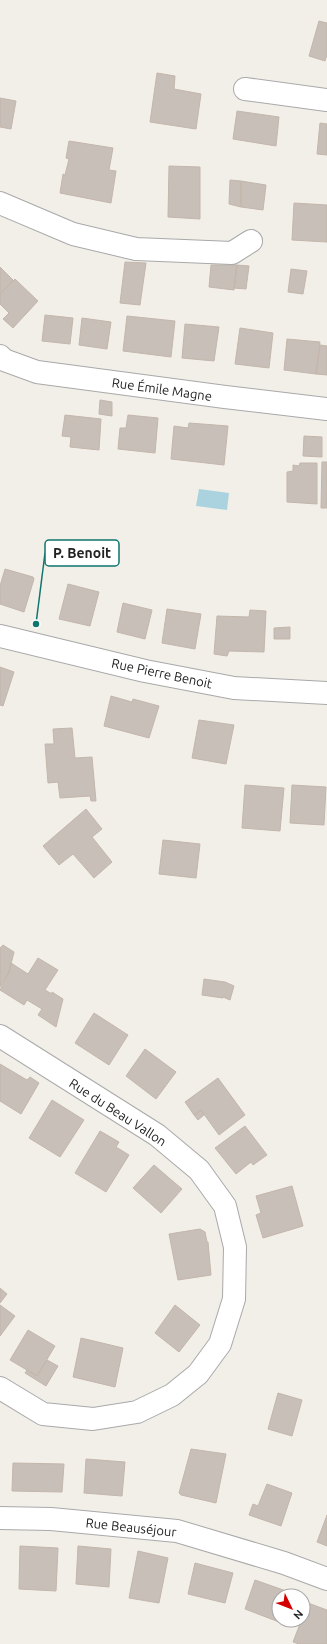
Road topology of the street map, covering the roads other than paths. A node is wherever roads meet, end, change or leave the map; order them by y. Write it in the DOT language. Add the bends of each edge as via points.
graph roads {
  1 [pos="245,89"];
  2 [pos="327,100"];
  3 [pos="0,203"];
  4 [pos="251,241"];
  5 [pos="0,356"];
  6 [pos="327,409"];
  7 [pos="0,636"];
  8 [pos="327,693"];
  9 [pos="0,1036"];
  10 [pos="0,1388"];
  11 [pos="0,1518"];
  12 [pos="327,1580"];
  1 -- 2 [label="street"];
  3 -- 4 [label="street" via="73,234 136,249 232,253"];
  5 -- 6 [label="street, Rue Émile Magne" via="4,360 37,372"];
  7 -- 8 [label="street, Rue Pierre Benoit" via="145,671 234,688"];
  9 -- 10 [label="street, Rue du Beau Vallon" via="157,1135 199,1170 225,1206 235,1247 234,1300 220,1344 198,1374 172,1395 137,1412 92,1419 43,1414"];
  11 -- 12 [label="street, Rue Beauséjour" via="51,1519 178,1531 284,1563"];
}
